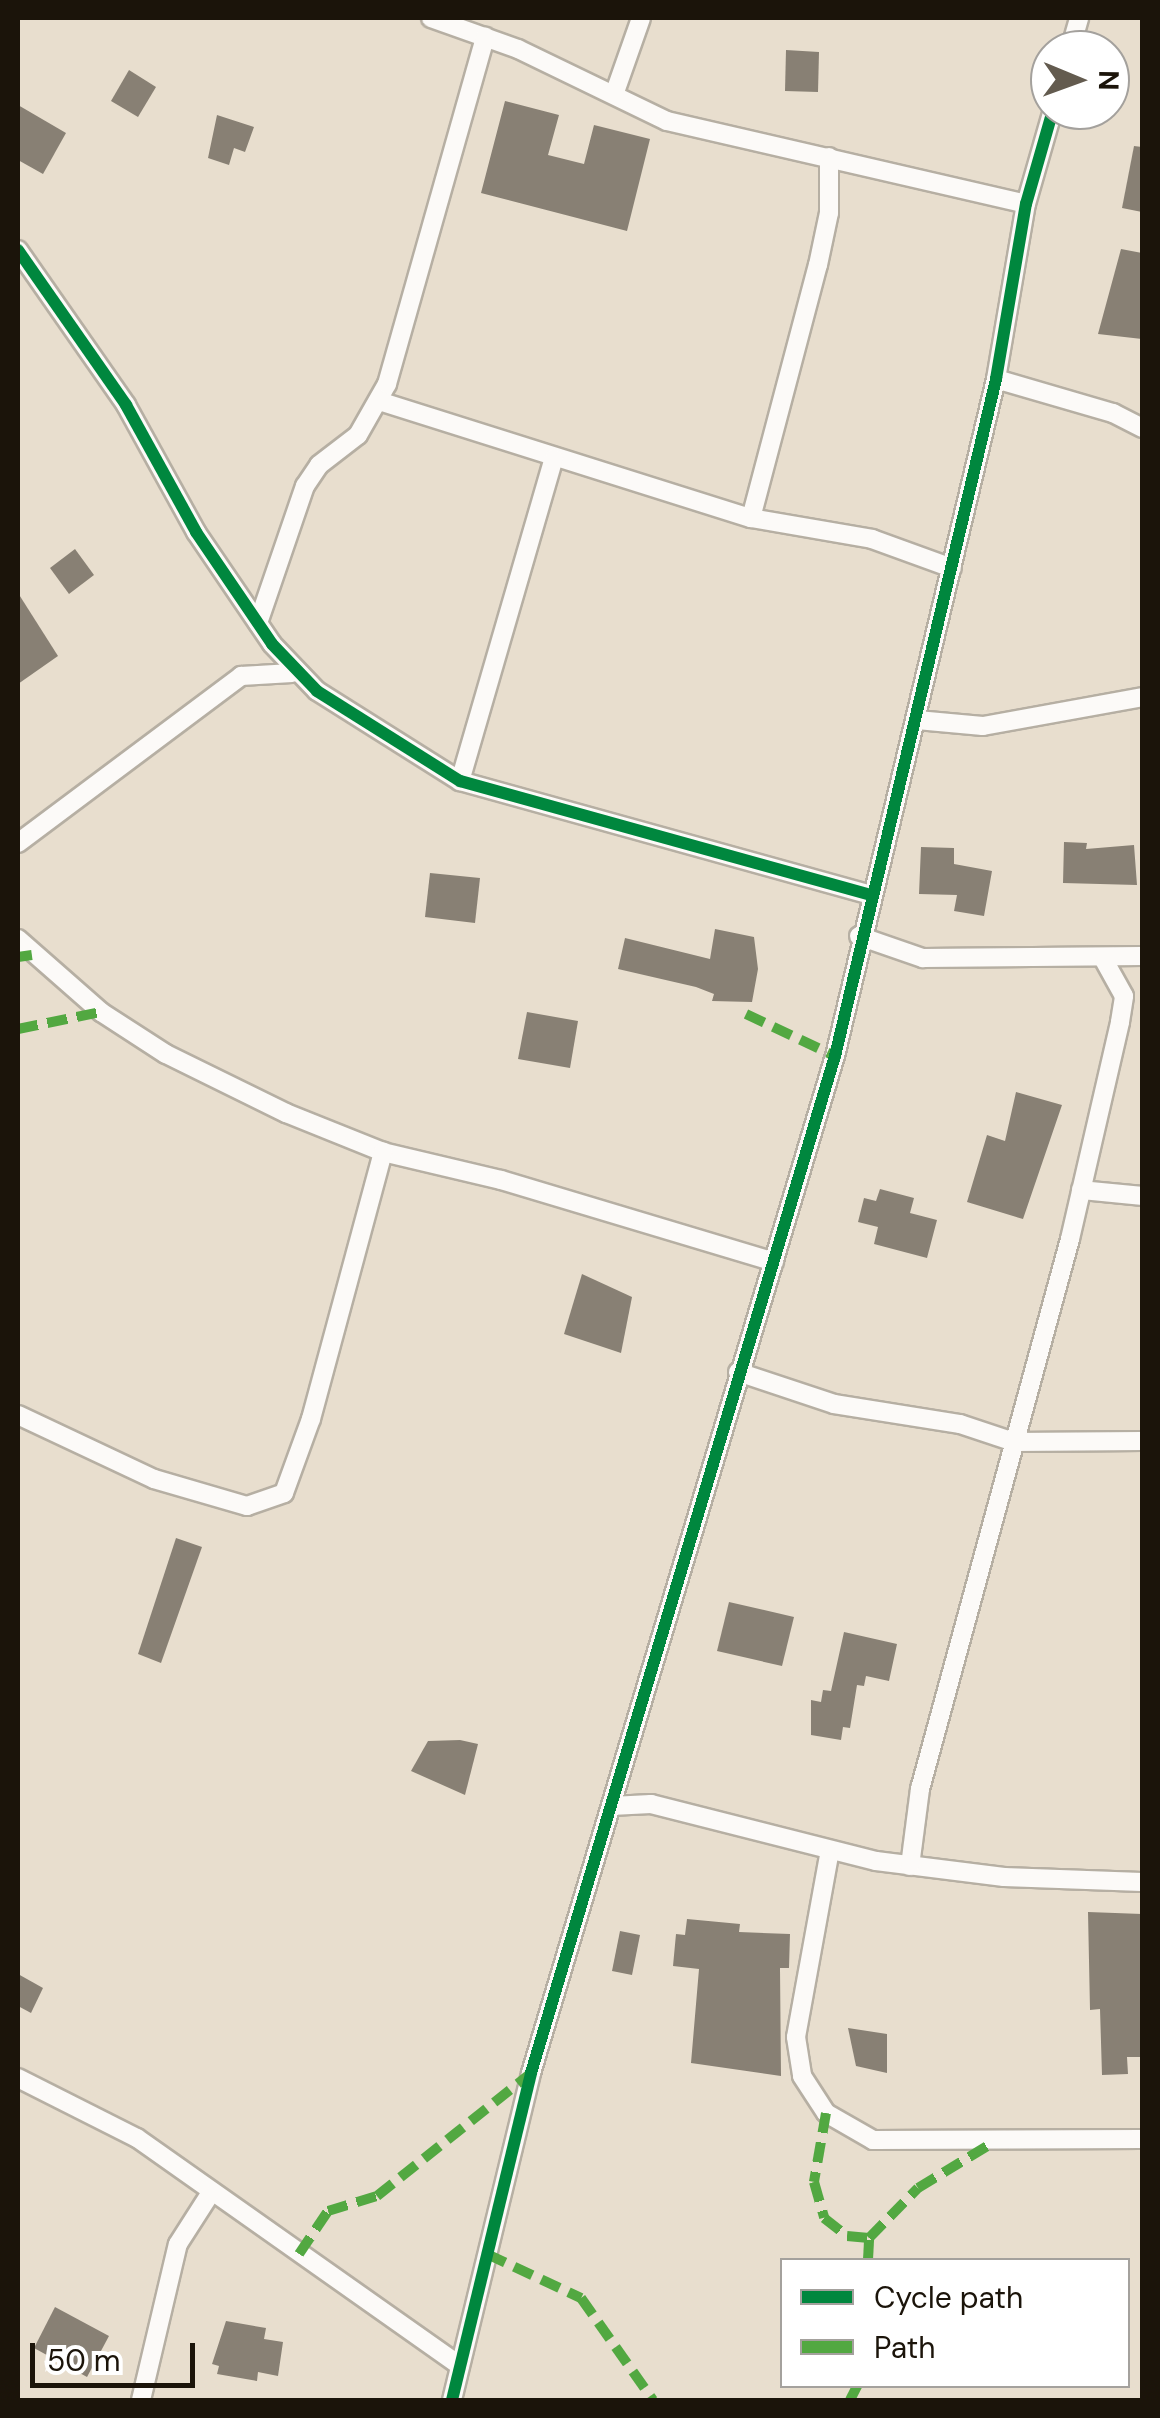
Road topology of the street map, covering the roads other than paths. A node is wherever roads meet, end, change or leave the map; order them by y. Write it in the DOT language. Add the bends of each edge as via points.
graph roads {
  1 [pos="431,18"];
  2 [pos="641,18"];
  3 [pos="486,38"];
  4 [pos="615,92"];
  5 [pos="1047,130"];
  6 [pos="829,157"];
  7 [pos="1026,204"];
  8 [pos="18,250"];
  9 [pos="996,380"];
  10 [pos="378,401"];
  11 [pos="1142,428"];
  12 [pos="554,458"];
  13 [pos="751,518"];
  14 [pos="952,568"];
  15 [pos="258,623"];
  16 [pos="292,672"];
  17 [pos="1142,697"];
  18 [pos="916,720"];
  19 [pos="460,781"];
  20 [pos="18,843"];
  21 [pos="872,895"];
  22 [pos="860,936"];
  23 [pos="18,938"];
  24 [pos="1142,956"];
  25 [pos="1104,960"];
  26 [pos="384,1152"];
  27 [pos="1081,1190"];
  28 [pos="1142,1196"];
  29 [pos="774,1262"];
  30 [pos="738,1372"];
  31 [pos="18,1415"];
  32 [pos="1142,1440"];
  33 [pos="1014,1442"];
  34 [pos="611,1806"];
  35 [pos="830,1850"];
  36 [pos="910,1866"];
  37 [pos="1142,1882"];
  38 [pos="18,2078"];
  39 [pos="1142,2139"];
  40 [pos="210,2194"];
  41 [pos="460,2366"];
  42 [pos="141,2400"];
  43 [pos="452,2400"];
  1 -- 3 [label="street"];
  2 -- 4 [label="street"];
  3 -- 4 [label="street"];
  3 -- 10 [label="street"];
  4 -- 6 [label="street" via="668,120"];
  5 -- 7 [label="street"];
  6 -- 7 [label="street"];
  6 -- 13 [label="street" via="829,213 818,265"];
  7 -- 9 [label="street"];
  8 -- 15 [label="street" via="126,405 196,532"];
  9 -- 11 [label="street" via="1114,413"];
  9 -- 14 [label="street"];
  10 -- 12 [label="street"];
  10 -- 15 [label="street" via="358,435 318,465 306,486"];
  12 -- 13 [label="street"];
  12 -- 19 [label="street"];
  13 -- 14 [label="street" via="872,539"];
  14 -- 18 [label="street"];
  15 -- 16 [label="street"];
  16 -- 19 [label="street"];
  16 -- 20 [label="street" via="241,676"];
  17 -- 18 [label="street" via="983,726"];
  18 -- 21 [label="street"];
  19 -- 21 [label="street"];
  21 -- 22 [label="street"];
  22 -- 25 [label="street" via="923,958"];
  22 -- 29 [label="street" via="835,1056"];
  23 -- 26 [label="street" via="101,1012 166,1054"];
  24 -- 25 [label="street"];
  25 -- 27 [label="street" via="1124,996"];
  26 -- 29 [label="street"];
  26 -- 31 [label="street" via="312,1420 284,1494 248,1506 154,1480"];
  27 -- 28 [label="street"];
  27 -- 33 [label="street"];
  29 -- 30 [label="street"];
  30 -- 33 [label="street" via="834,1404 960,1424"];
  30 -- 34 [label="street"];
  32 -- 33 [label="street"];
  33 -- 36 [label="street" via="920,1790"];
  34 -- 35 [label="street" via="650,1804"];
  34 -- 41 [label="street" via="512,2144"];
  35 -- 36 [label="street"];
  35 -- 39 [label="street" via="796,2037 802,2076 826,2113 873,2140"];
  36 -- 37 [label="street"];
  38 -- 40 [label="street" via="136,2138"];
  40 -- 41 [label="street"];
  40 -- 42 [label="street" via="178,2244"];
  41 -- 43 [label="street"];
}
